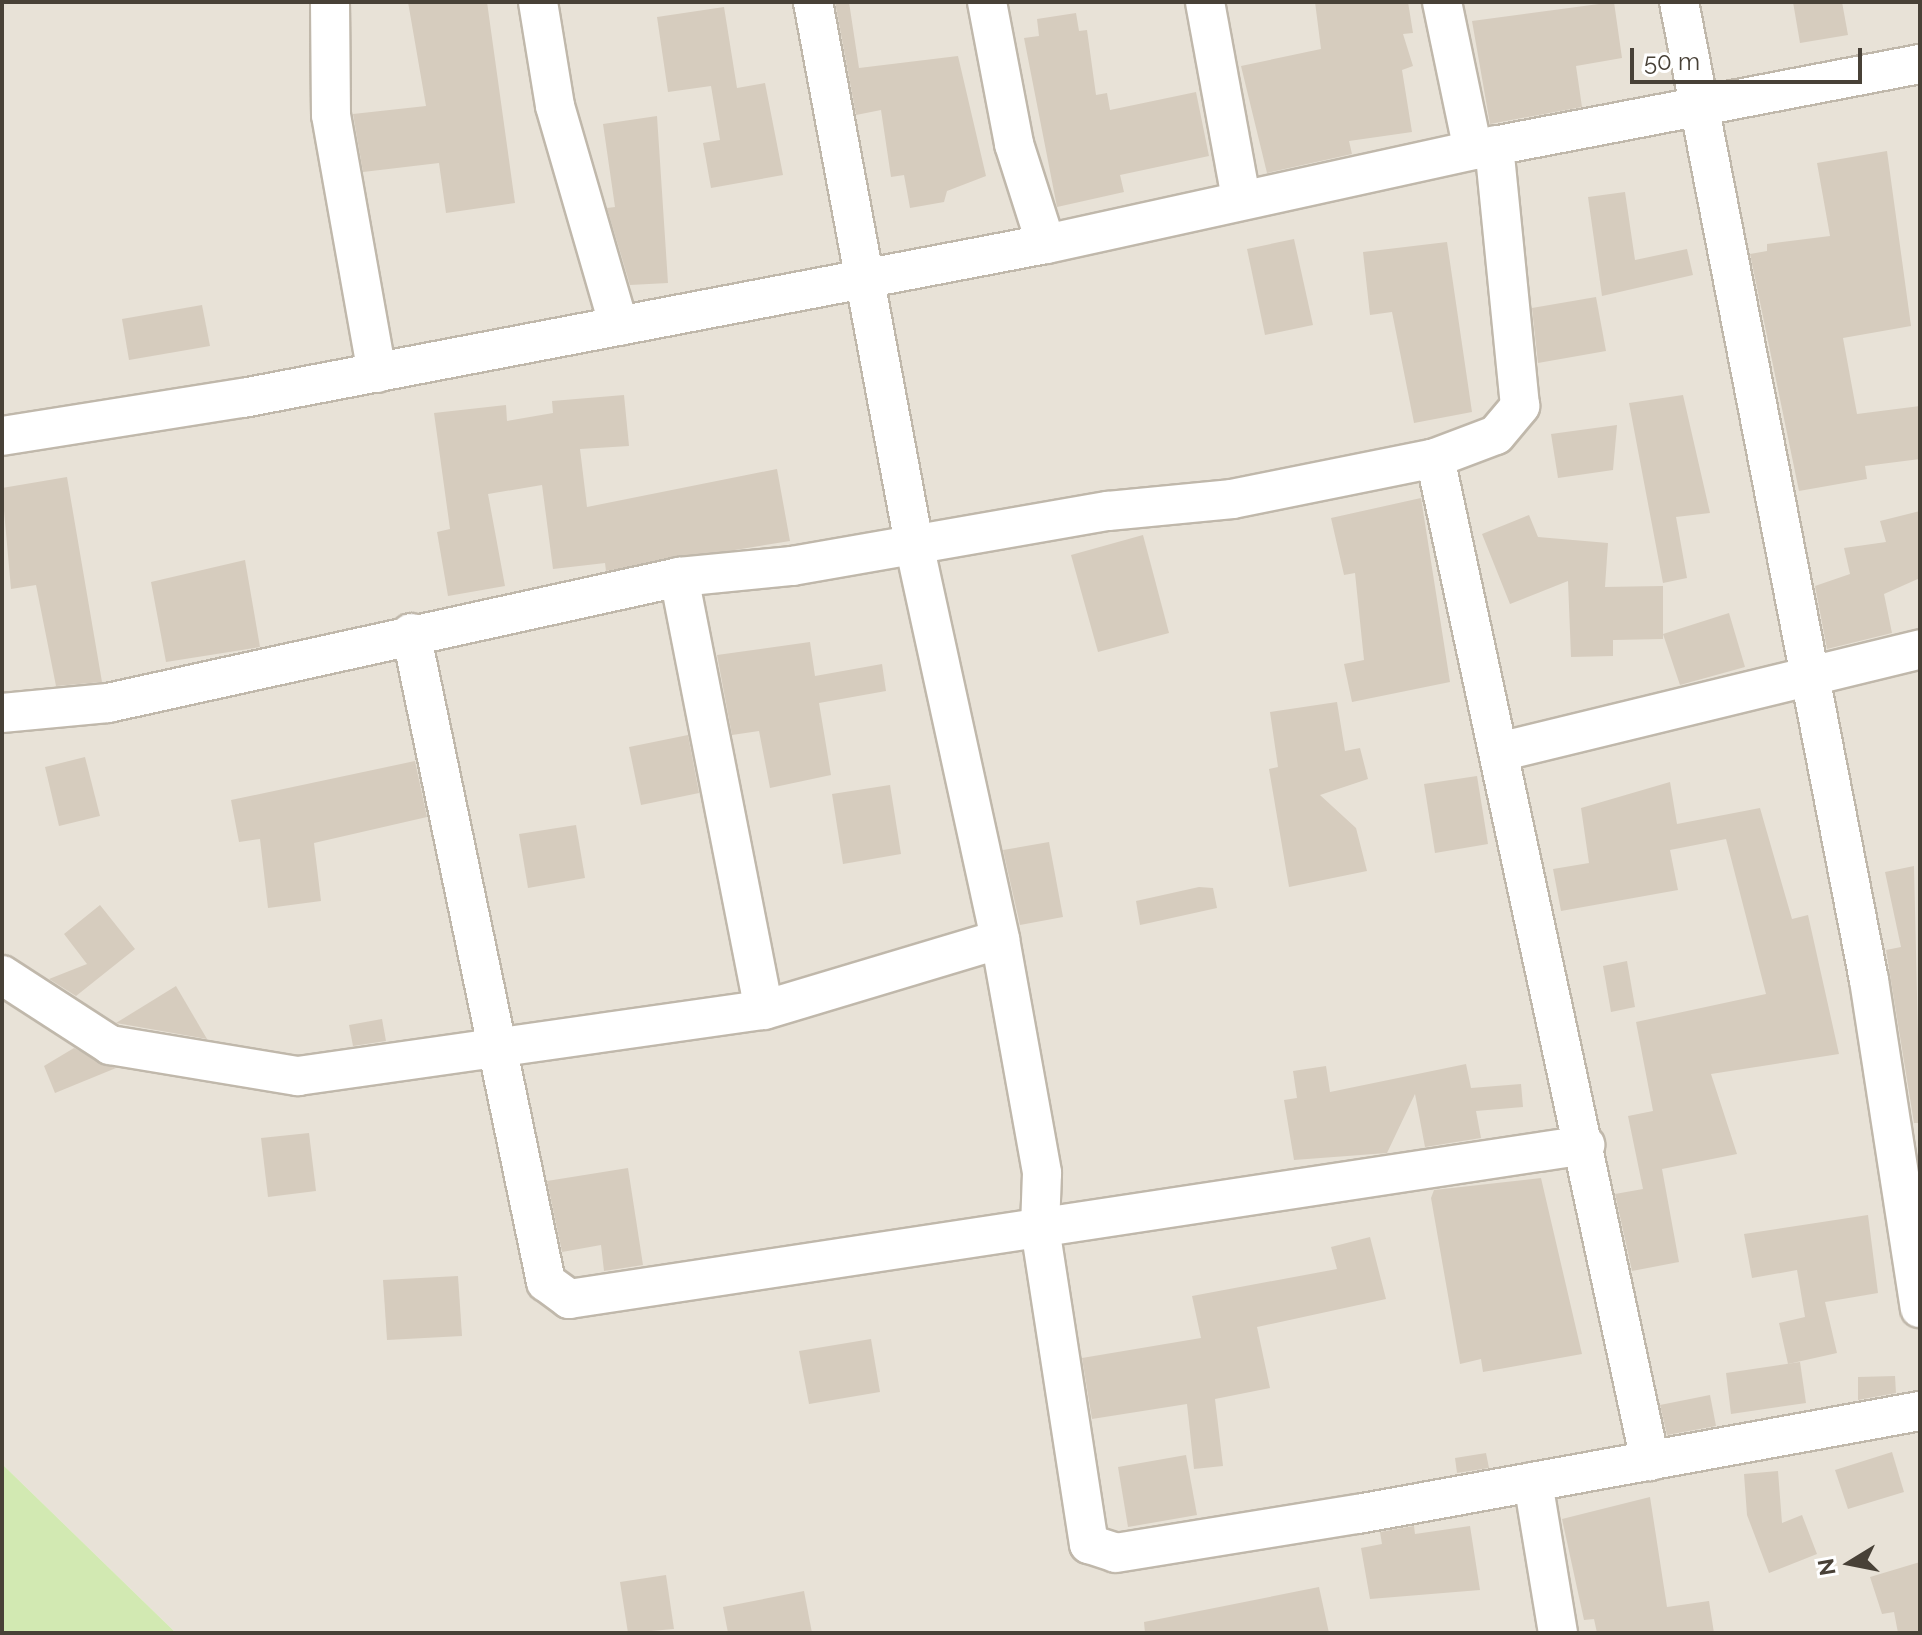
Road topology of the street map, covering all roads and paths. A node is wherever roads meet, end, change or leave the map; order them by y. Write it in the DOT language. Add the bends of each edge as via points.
graph roads {
  1 [pos="330,2"];
  2 [pos="538,2"];
  3 [pos="813,2"];
  4 [pos="987,2"];
  5 [pos="1205,2"];
  6 [pos="1442,2"];
  7 [pos="1679,2"];
  8 [pos="1920,65"];
  9 [pos="1700,103"];
  10 [pos="1484,148"];
  11 [pos="1241,199"];
  12 [pos="1046,244"];
  13 [pos="867,279"];
  14 [pos="619,326"];
  15 [pos="377,373"];
  16 [pos="2,436"];
  17 [pos="1435,458"];
  18 [pos="914,544"];
  19 [pos="679,577"];
  20 [pos="411,633"];
  21 [pos="1920,649"];
  22 [pos="1808,675"];
  23 [pos="2,713"];
  24 [pos="1499,752"];
  25 [pos="1000,939"];
  26 [pos="2,975"];
  27 [pos="764,1010"];
  28 [pos="497,1046"];
  29 [pos="1585,1145"];
  30 [pos="1040,1228"];
  31 [pos="1920,1308"];
  32 [pos="1920,1411"];
  33 [pos="1650,1461"];
  34 [pos="1533,1482"];
  35 [pos="1558,1633"];
  1 -- 15 [label="street" via="331,115"];
  2 -- 14 [label="street" via="555,106"];
  3 -- 13 [label="street"];
  4 -- 12 [label="street" via="1014,144"];
  5 -- 11 [label="street"];
  6 -- 10 [label="street"];
  7 -- 9 [label="street"];
  8 -- 9 [label="street"];
  9 -- 10 [label="street"];
  9 -- 22 [label="street"];
  10 -- 11 [label="street"];
  10 -- 17 [label="street" via="1520,406 1496,435"];
  11 -- 12 [label="street"];
  12 -- 13 [label="street"];
  13 -- 14 [label="street"];
  13 -- 18 [label="street"];
  14 -- 15 [label="street"];
  15 -- 16 [label="street"];
  17 -- 18 [label="street" via="1232,499 1108,511"];
  17 -- 24 [label="street"];
  18 -- 19 [label="street"];
  18 -- 25 [label="street"];
  19 -- 20 [label="street"];
  19 -- 27 [label="street"];
  20 -- 23 [label="street" via="108,703"];
  20 -- 28 [label="street"];
  21 -- 22 [label="street"];
  22 -- 24 [label="street"];
  22 -- 31 [label="street" via="1869,980"];
  24 -- 29 [label="street"];
  25 -- 27 [label="street"];
  25 -- 30 [label="street" via="1042,1173"];
  26 -- 28 [label="street" via="110,1045 298,1076"];
  27 -- 28 [label="street"];
  28 -- 30 [label="street" via="546,1282 569,1299"];
  29 -- 30 [label="street"];
  29 -- 33 [label="street"];
  30 -- 34 [label="street" via="1089,1544 1103,1552"];
  32 -- 33 [label="street"];
  33 -- 34 [label="street"];
  34 -- 35 [label="street"];
}
